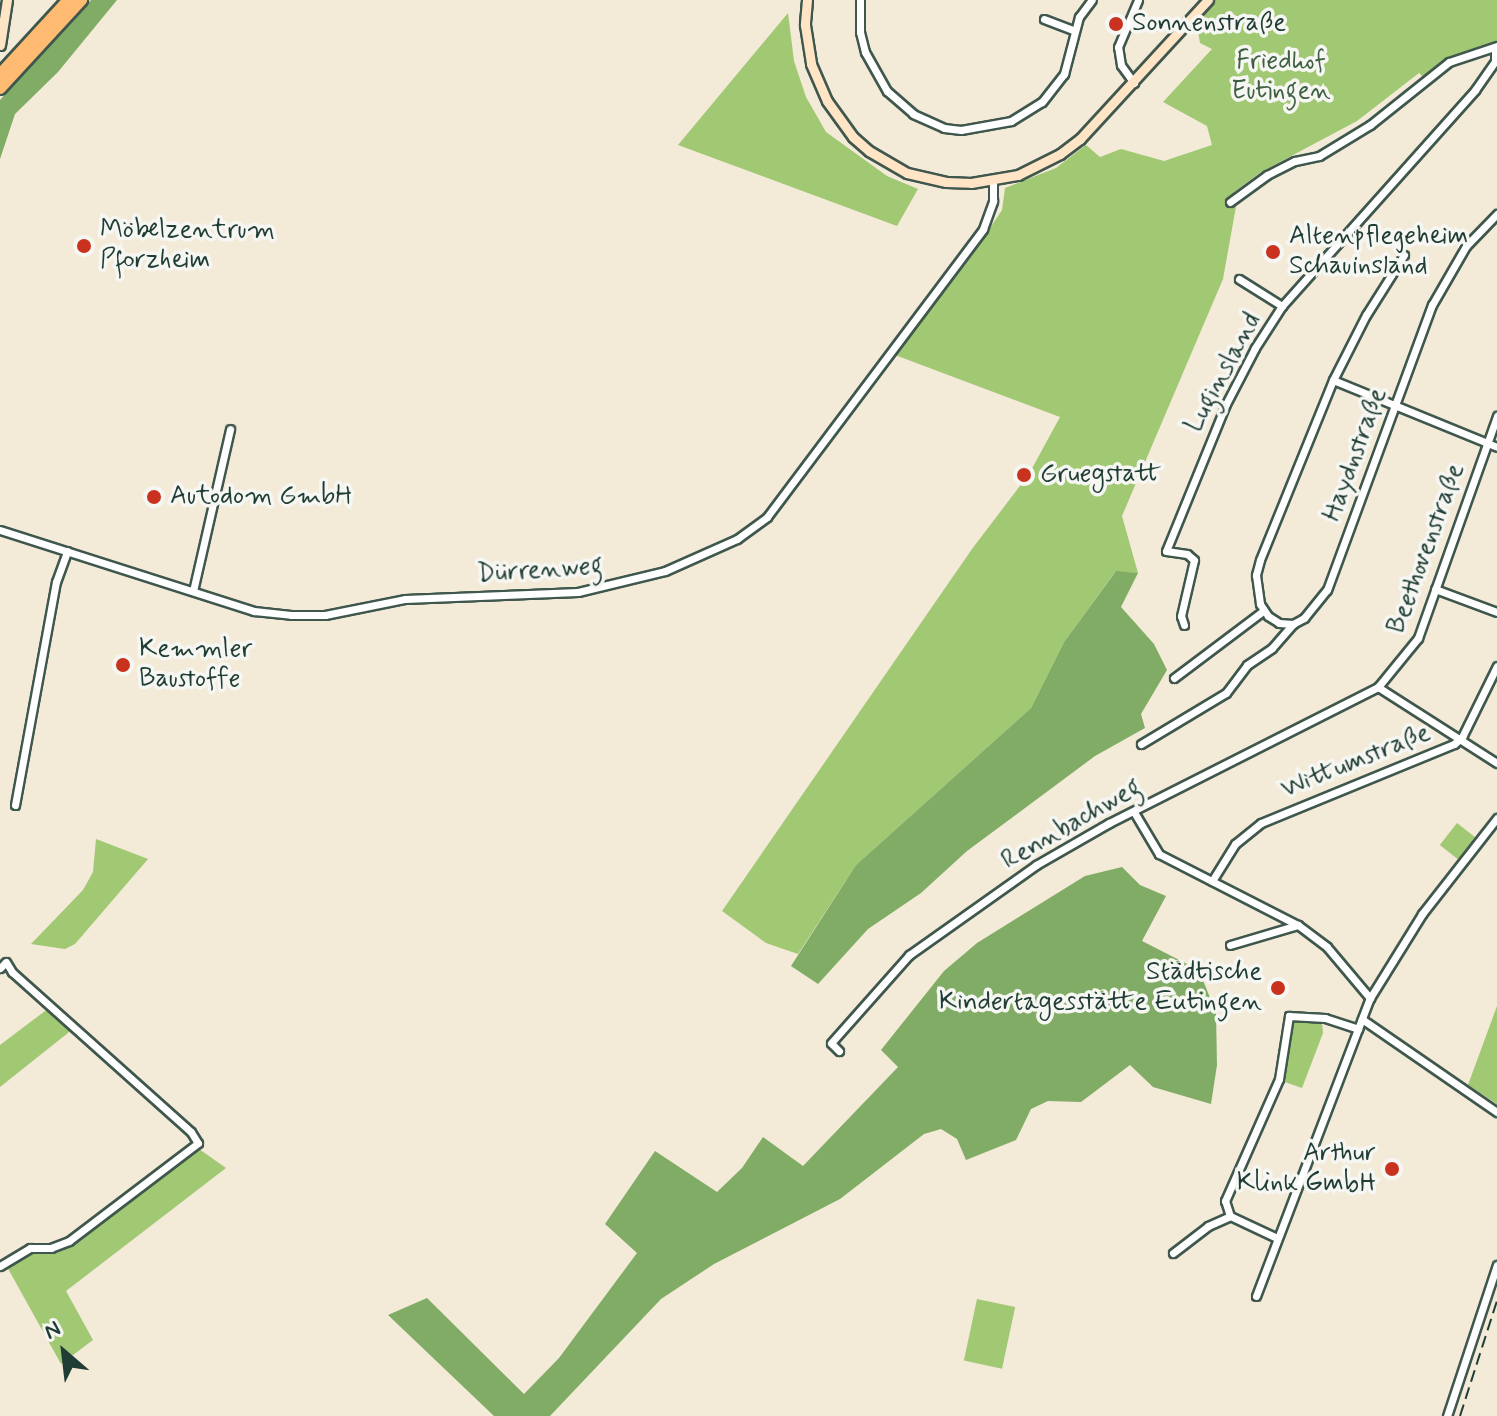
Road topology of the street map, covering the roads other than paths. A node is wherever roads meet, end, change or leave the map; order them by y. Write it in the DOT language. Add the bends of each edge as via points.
graph roads {
  1 [pos="7,0"];
  2 [pos="69,0"];
  3 [pos="81,0"];
  4 [pos="807,0"];
  5 [pos="860,0"];
  6 [pos="1092,0"];
  7 [pos="1138,0"];
  8 [pos="1208,0"];
  9 [pos="1044,19"];
  10 [pos="1075,31"];
  11 [pos="0,45"];
  12 [pos="1496,46"];
  13 [pos="0,75"];
  14 [pos="1134,83"];
  15 [pos="0,88"];
  16 [pos="993,181"];
  17 [pos="1230,202"];
  18 [pos="1497,214"];
  19 [pos="1404,255"];
  20 [pos="1239,279"];
  21 [pos="1282,306"];
  22 [pos="1333,380"];
  23 [pos="1396,404"];
  24 [pos="1497,416"];
  25 [pos="230,429"];
  26 [pos="1487,443"];
  27 [pos="1497,447"];
  28 [pos="0,530"];
  29 [pos="67,551"];
  30 [pos="1435,589"];
  31 [pos="193,591"];
  32 [pos="1263,611"];
  33 [pos="1497,612"];
  34 [pos="1293,624"];
  35 [pos="1184,625"];
  36 [pos="1497,666"];
  37 [pos="1174,678"];
  38 [pos="1378,687"];
  39 [pos="1462,737"];
  40 [pos="1141,744"];
  41 [pos="1497,763"];
  42 [pos="15,805"];
  43 [pos="1134,812"];
  44 [pos="1497,818"];
  45 [pos="1212,881"];
  46 [pos="1298,925"];
  47 [pos="1230,945"];
  48 [pos="3,965"];
  49 [pos="1370,998"];
  50 [pos="1362,1019"];
  51 [pos="1358,1029"];
  52 [pos="839,1051"];
  53 [pos="1497,1112"];
  54 [pos="1230,1216"];
  55 [pos="1277,1238"];
  56 [pos="1173,1253"];
  57 [pos="1497,1265"];
  58 [pos="0,1266"];
  59 [pos="1256,1296"];
  60 [pos="1447,1416"];
  1 -- 11 [label="street"];
  2 -- 13 [label="highway"];
  3 -- 15 [label="highway"];
  4 -- 16 [label="street" via="811,64 827,101 853,137 907,173 946,182"];
  5 -- 10 [label="street" via="860,32 878,80 913,114 944,128 994,126 1027,113 1064,74"];
  6 -- 10 [label="street"];
  7 -- 14 [label="street" via="1118,47 1121,65"];
  8 -- 14 [label="street"];
  9 -- 10 [label="street"];
  12 -- 17 [label="street" via="1449,62 1370,125 1319,156 1267,175"];
  12 -- 21 [label="street, Luginsland" via="1495,61 1475,90"];
  14 -- 16 [label="street" via="1060,154"];
  16 -- 31 [label="street, Dürrenweg" via="993,201 983,229 767,517 737,539 665,571 578,592 405,599 344,613 291,615 254,611"];
  18 -- 23 [label="street, Haydnstraße" via="1466,246 1432,305"];
  19 -- 22 [label="street"];
  20 -- 21 [label="street"];
  21 -- 35 [label="street, Luginsland" via="1226,404 1166,551 1194,560 1181,616"];
  22 -- 23 [label="street"];
  22 -- 32 [label="street" via="1262,554 1256,575"];
  23 -- 26 [label="street"];
  23 -- 34 [label="street, Haydnstraße" via="1327,590"];
  24 -- 26 [label="street, Beethovenstraße"];
  25 -- 31 [label="street"];
  26 -- 27 [label="street"];
  26 -- 30 [label="street, Beethovenstraße"];
  28 -- 29 [label="street, Dürrenweg"];
  29 -- 31 [label="street, Dürrenweg"];
  29 -- 42 [label="street" via="56,582"];
  30 -- 33 [label="street"];
  30 -- 38 [label="street, Beethovenstraße" via="1418,638"];
  32 -- 34 [label="street" via="1279,623"];
  32 -- 37 [label="street"];
  34 -- 40 [label="street, Haydnstraße" via="1247,665 1226,693"];
  36 -- 39 [label="street, Wittumstraße"];
  38 -- 39 [label="street"];
  38 -- 43 [label="street, Rennbachweg"];
  39 -- 41 [label="street"];
  39 -- 45 [label="street, Wittumstraße" via="1261,823 1235,844"];
  43 -- 45 [label="street" via="1159,854"];
  43 -- 52 [label="street, Rennbachweg" via="1036,865 909,955 831,1043"];
  44 -- 49 [label="street" via="1422,914"];
  45 -- 46 [label="street"];
  46 -- 47 [label="street"];
  46 -- 49 [label="street" via="1327,947"];
  48 -- 58 [label="street" via="198,1143 69,1241 30,1248"];
  49 -- 50 [label="street"];
  50 -- 51 [label="street"];
  50 -- 53 [label="street"];
  51 -- 54 [label="street" via="1325,1018 1289,1016 1279,1079 1225,1201"];
  51 -- 55 [label="street"];
  54 -- 55 [label="street"];
  54 -- 56 [label="street"];
  55 -- 59 [label="street"];
  57 -- 60 [label="street"];
}
